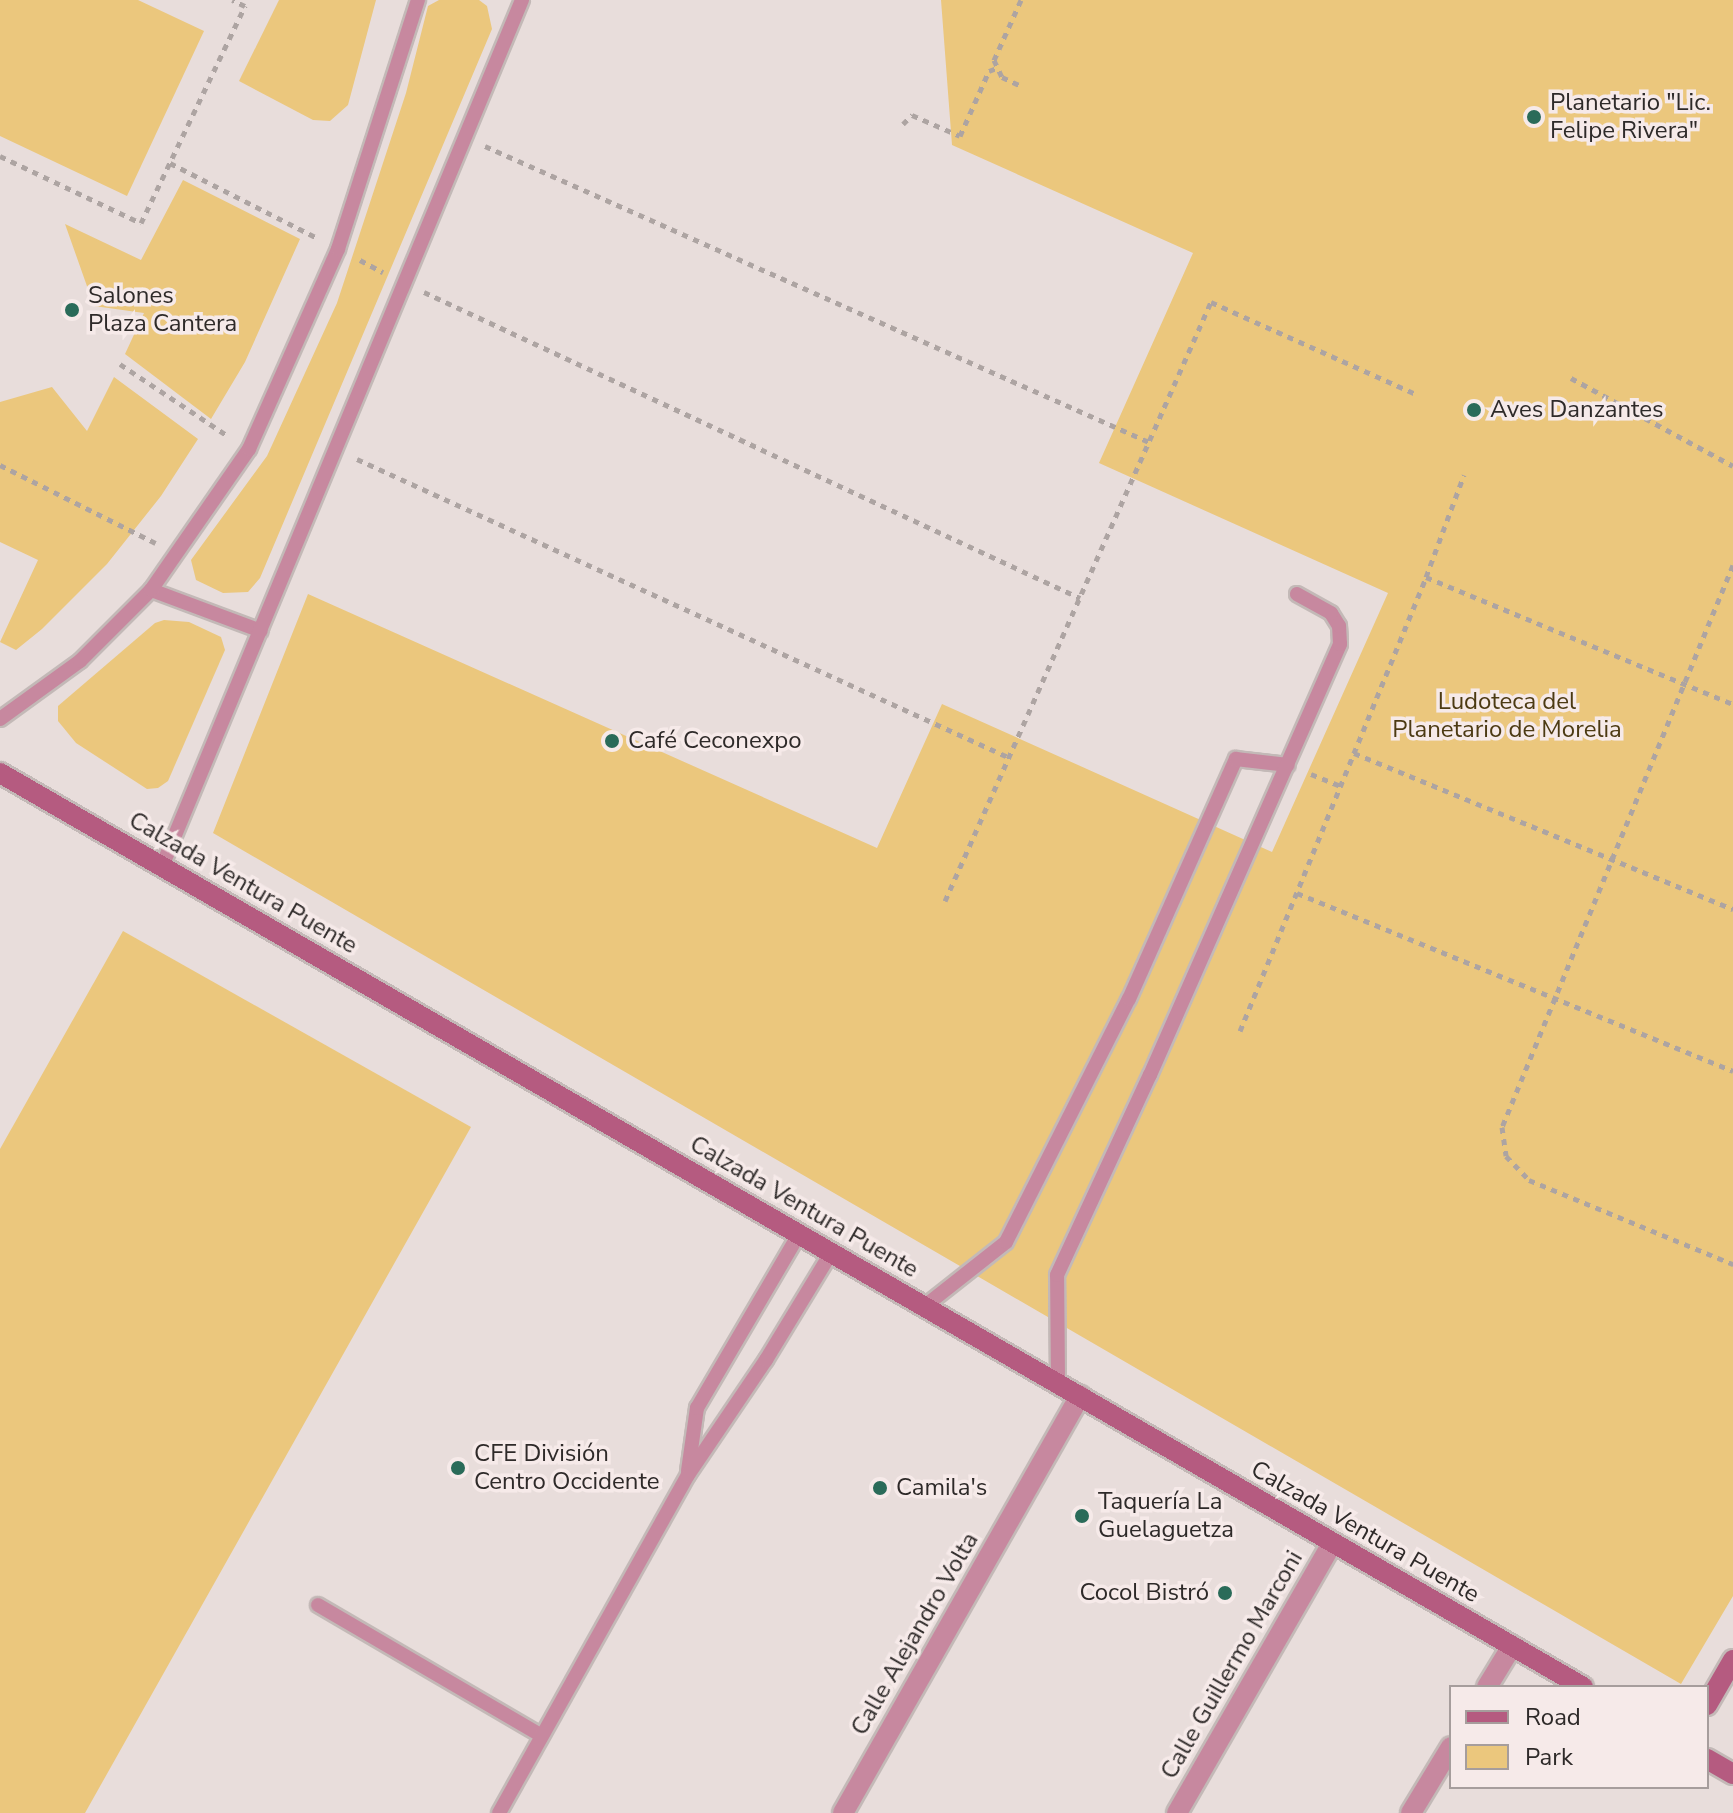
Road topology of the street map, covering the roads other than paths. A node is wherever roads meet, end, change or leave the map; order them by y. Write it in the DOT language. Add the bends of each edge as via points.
graph roads {
  1 [pos="418,0"];
  2 [pos="522,0"];
  3 [pos="151,590"];
  4 [pos="1297,594"];
  5 [pos="261,631"];
  6 [pos="0,719"];
  7 [pos="1288,765"];
  8 [pos="0,773"];
  9 [pos="168,869"];
  10 [pos="799,1234"];
  11 [pos="831,1253"];
  12 [pos="917,1303"];
  13 [pos="1072,1392"];
  14 [pos="688,1475"];
  15 [pos="1332,1543"];
  16 [pos="318,1605"];
  17 [pos="1512,1646"];
  18 [pos="1733,1660"];
  19 [pos="1488,1685"];
  20 [pos="1580,1685"];
  21 [pos="1709,1702"];
  22 [pos="542,1736"];
  23 [pos="1449,1750"];
  24 [pos="1709,1760"];
  25 [pos="1733,1774"];
  26 [pos="499,1813"];
  27 [pos="843,1813"];
  28 [pos="1177,1813"];
  29 [pos="1411,1813"];
  1 -- 3 [label="lane" via="338,249 249,449"];
  2 -- 5 [label="lane"];
  3 -- 5 [label="lane"];
  3 -- 6 [label="lane" via="80,661"];
  4 -- 7 [label="lane" via="1331,613 1339,626 1340,644"];
  5 -- 9 [label="lane" via="163,864"];
  7 -- 12 [label="lane" via="1236,759 1221,779 1129,999 1006,1242 925,1306"];
  7 -- 13 [label="lane" via="1057,1275 1058,1381"];
  8 -- 9 [label="street, Calzada Ventura Puente"];
  9 -- 10 [label="street, Calzada Ventura Puente"];
  10 -- 11 [label="street, Calzada Ventura Puente"];
  10 -- 14 [label="lane" via="697,1408"];
  11 -- 12 [label="street, Calzada Ventura Puente"];
  11 -- 14 [label="lane"];
  12 -- 13 [label="street, Calzada Ventura Puente"];
  13 -- 15 [label="street, Calzada Ventura Puente"];
  13 -- 27 [label="street, Calle Alejandro Volta"];
  14 -- 22 [label="lane"];
  15 -- 17 [label="street, Calzada Ventura Puente"];
  15 -- 28 [label="street, Calle Guillermo Marconi"];
  16 -- 22 [label="lane"];
  17 -- 19 [label="street"];
  17 -- 20 [label="street, Calzada Ventura Puente"];
  18 -- 21 [label="street"];
  22 -- 26 [label="lane"];
  23 -- 29 [label="street"];
  24 -- 25 [label="street"];
}
